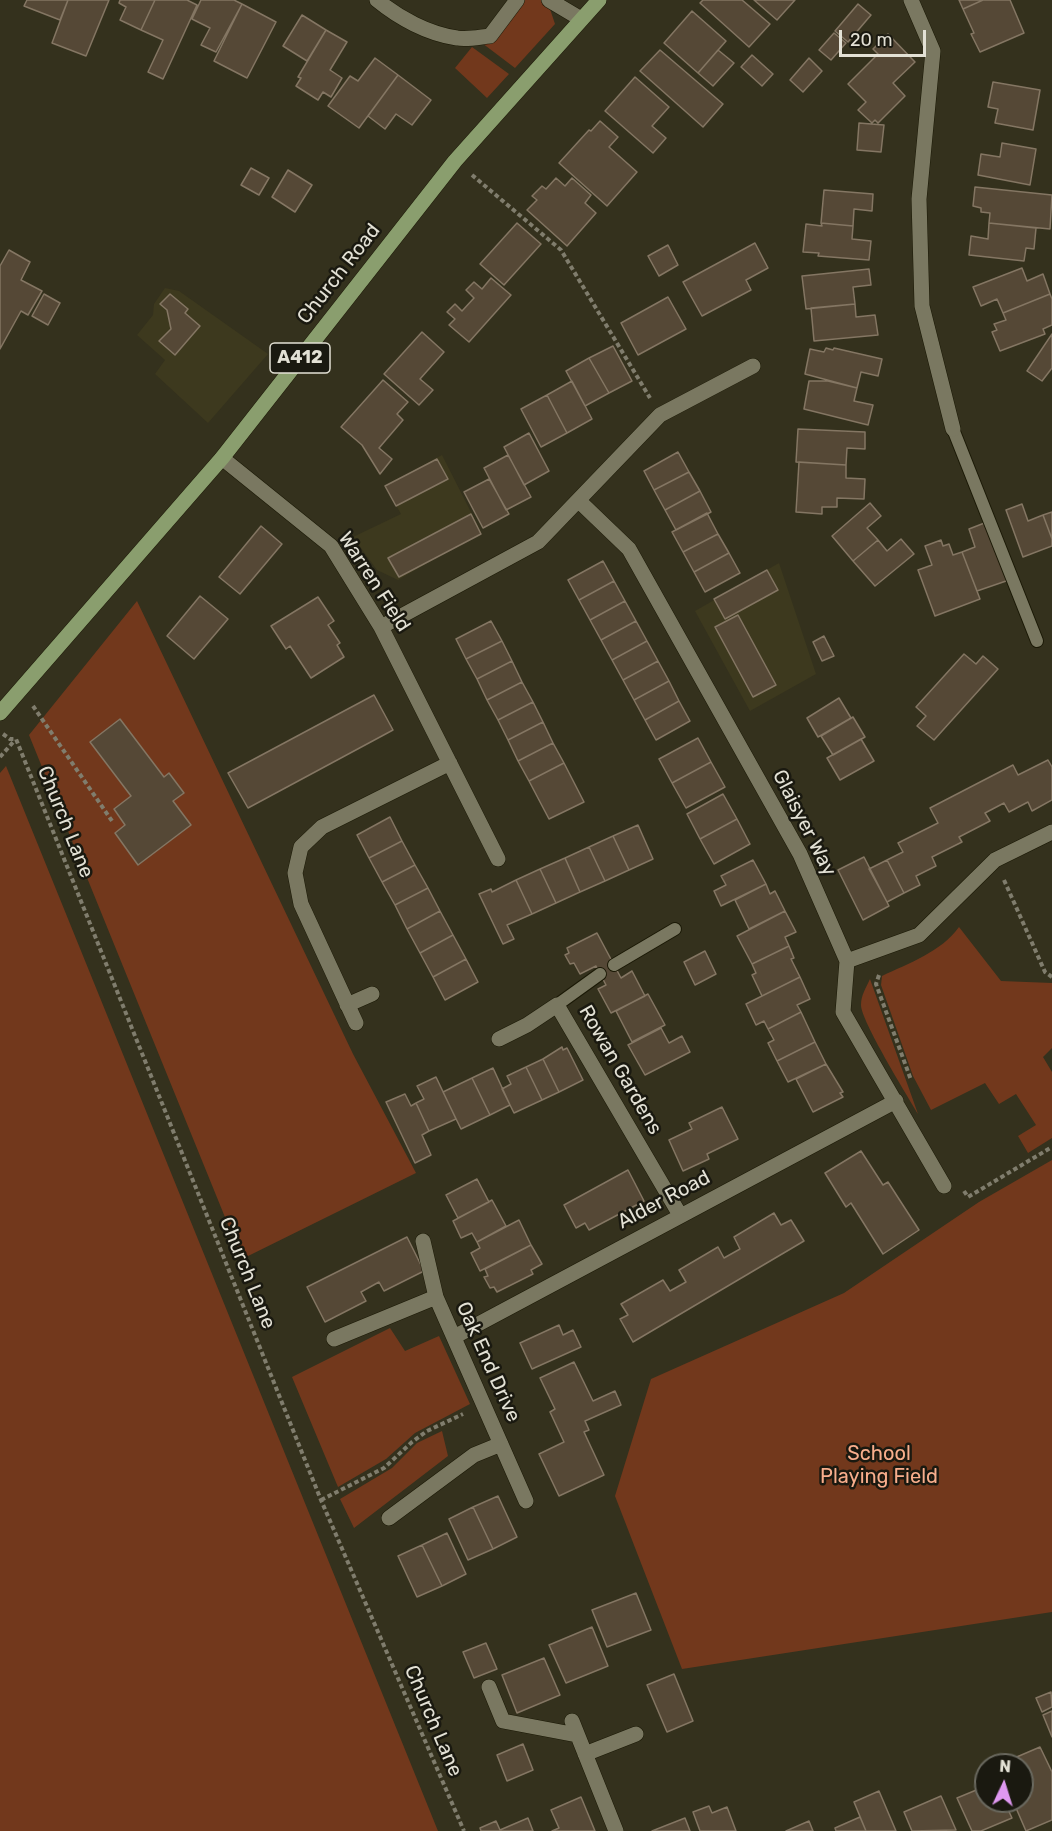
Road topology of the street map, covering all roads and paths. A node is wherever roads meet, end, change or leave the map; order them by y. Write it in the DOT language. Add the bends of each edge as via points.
graph roads {
  1 [pos="377,0"];
  2 [pos="517,0"];
  3 [pos="549,0"];
  4 [pos="599,0"];
  5 [pos="911,0"];
  6 [pos="388,5"];
  7 [pos="581,19"];
  8 [pos="455,160"];
  9 [pos="753,366"];
  10 [pos="660,415"];
  11 [pos="953,429"];
  12 [pos="222,458"];
  13 [pos="579,501"];
  14 [pos="381,627"];
  15 [pos="1037,641"];
  16 [pos="21,689"];
  17 [pos="0,713"];
  18 [pos="0,732"];
  19 [pos="16,739"];
  20 [pos="0,757"];
  21 [pos="450,762"];
  22 [pos="112,821"];
  23 [pos="1052,832"];
  24 [pos="498,859"];
  25 [pos="995,860"];
  26 [pos="1006,885"];
  27 [pos="997,892"];
  28 [pos="675,929"];
  29 [pos="847,961"];
  30 [pos="614,965"];
  31 [pos="884,971"];
  32 [pos="600,974"];
  33 [pos="1052,977"];
  34 [pos="372,994"];
  35 [pos="347,1005"];
  36 [pos="557,1005"];
  37 [pos="356,1023"];
  38 [pos="499,1039"];
  39 [pos="911,1081"];
  40 [pos="896,1101"];
  41 [pos="1052,1147"];
  42 [pos="944,1186"];
  43 [pos="680,1215"];
  44 [pos="423,1241"];
  45 [pos="436,1297"];
  46 [pos="454,1337"];
  47 [pos="334,1339"];
  48 [pos="481,1399"];
  49 [pos="501,1444"];
  50 [pos="321,1500"];
  51 [pos="526,1501"];
  52 [pos="389,1518"];
  53 [pos="489,1687"];
  54 [pos="636,1734"];
  55 [pos="585,1754"];
  56 [pos="464,1831"];
  57 [pos="616,1831"];
  1 -- 6 [label="street"];
  2 -- 6 [label="street" via="490,36 459,39 430,32"];
  3 -- 7 [label="street"];
  4 -- 7 [label="main road, Church Road / A412"];
  5 -- 11 [label="street" via="933,51 919,199 922,306"];
  7 -- 8 [label="main road, Church Road / A412"];
  8 -- 10 [label="path" via="561,250"];
  8 -- 12 [label="main road, Church Road / A412"];
  9 -- 10 [label="street"];
  10 -- 13 [label="street"];
  11 -- 15 [label="lane"];
  12 -- 14 [label="street, Warren Field" via="331,546"];
  12 -- 16 [label="main road, Church Road / A412"];
  13 -- 14 [label="street" via="538,542"];
  13 -- 29 [label="street, Glaisyer Way" via="629,549 800,854"];
  14 -- 21 [label="street, Warren Field"];
  16 -- 17 [label="main road, Church Road / A412"];
  16 -- 22 [label="path"];
  18 -- 19 [label="path"];
  19 -- 20 [label="path"];
  19 -- 50 [label="path, Church Lane"];
  21 -- 24 [label="street, Warren Field"];
  21 -- 35 [label="street" via="322,827 301,847 295,873 301,904"];
  23 -- 25 [label="street"];
  25 -- 26 [label="path"];
  25 -- 29 [label="street" via="919,935"];
  26 -- 27 [label="path"];
  26 -- 33 [label="path" via="1045,972"];
  28 -- 30 [label="lane"];
  29 -- 40 [label="street, Glaisyer Way" via="843,1012"];
  31 -- 39 [label="path" via="877,976 876,984"];
  32 -- 36 [label="lane"];
  34 -- 35 [label="street"];
  35 -- 37 [label="street"];
  36 -- 38 [label="street, Rowan Gardens"];
  36 -- 43 [label="street, Rowan Gardens"];
  40 -- 42 [label="street, Glaisyer Way"];
  40 -- 43 [label="street, Alder Road"];
  41 -- 42 [label="path" via="968,1197 956,1178"];
  43 -- 46 [label="street, Alder Road"];
  44 -- 45 [label="street, Oak End Drive"];
  45 -- 46 [label="street, Oak End Drive"];
  45 -- 47 [label="street, Oak End Drive"];
  46 -- 48 [label="street, Oak End Drive"];
  48 -- 49 [label="street, Oak End Drive"];
  48 -- 50 [label="path" via="465,1413 412,1442 384,1468"];
  49 -- 51 [label="street, Oak End Drive"];
  49 -- 52 [label="street, Oak End Drive" via="474,1455"];
  50 -- 56 [label="path, Church Lane"];
  53 -- 55 [label="street" via="503,1721 574,1728"];
  54 -- 55 [label="street"];
  55 -- 57 [label="street"];
}
